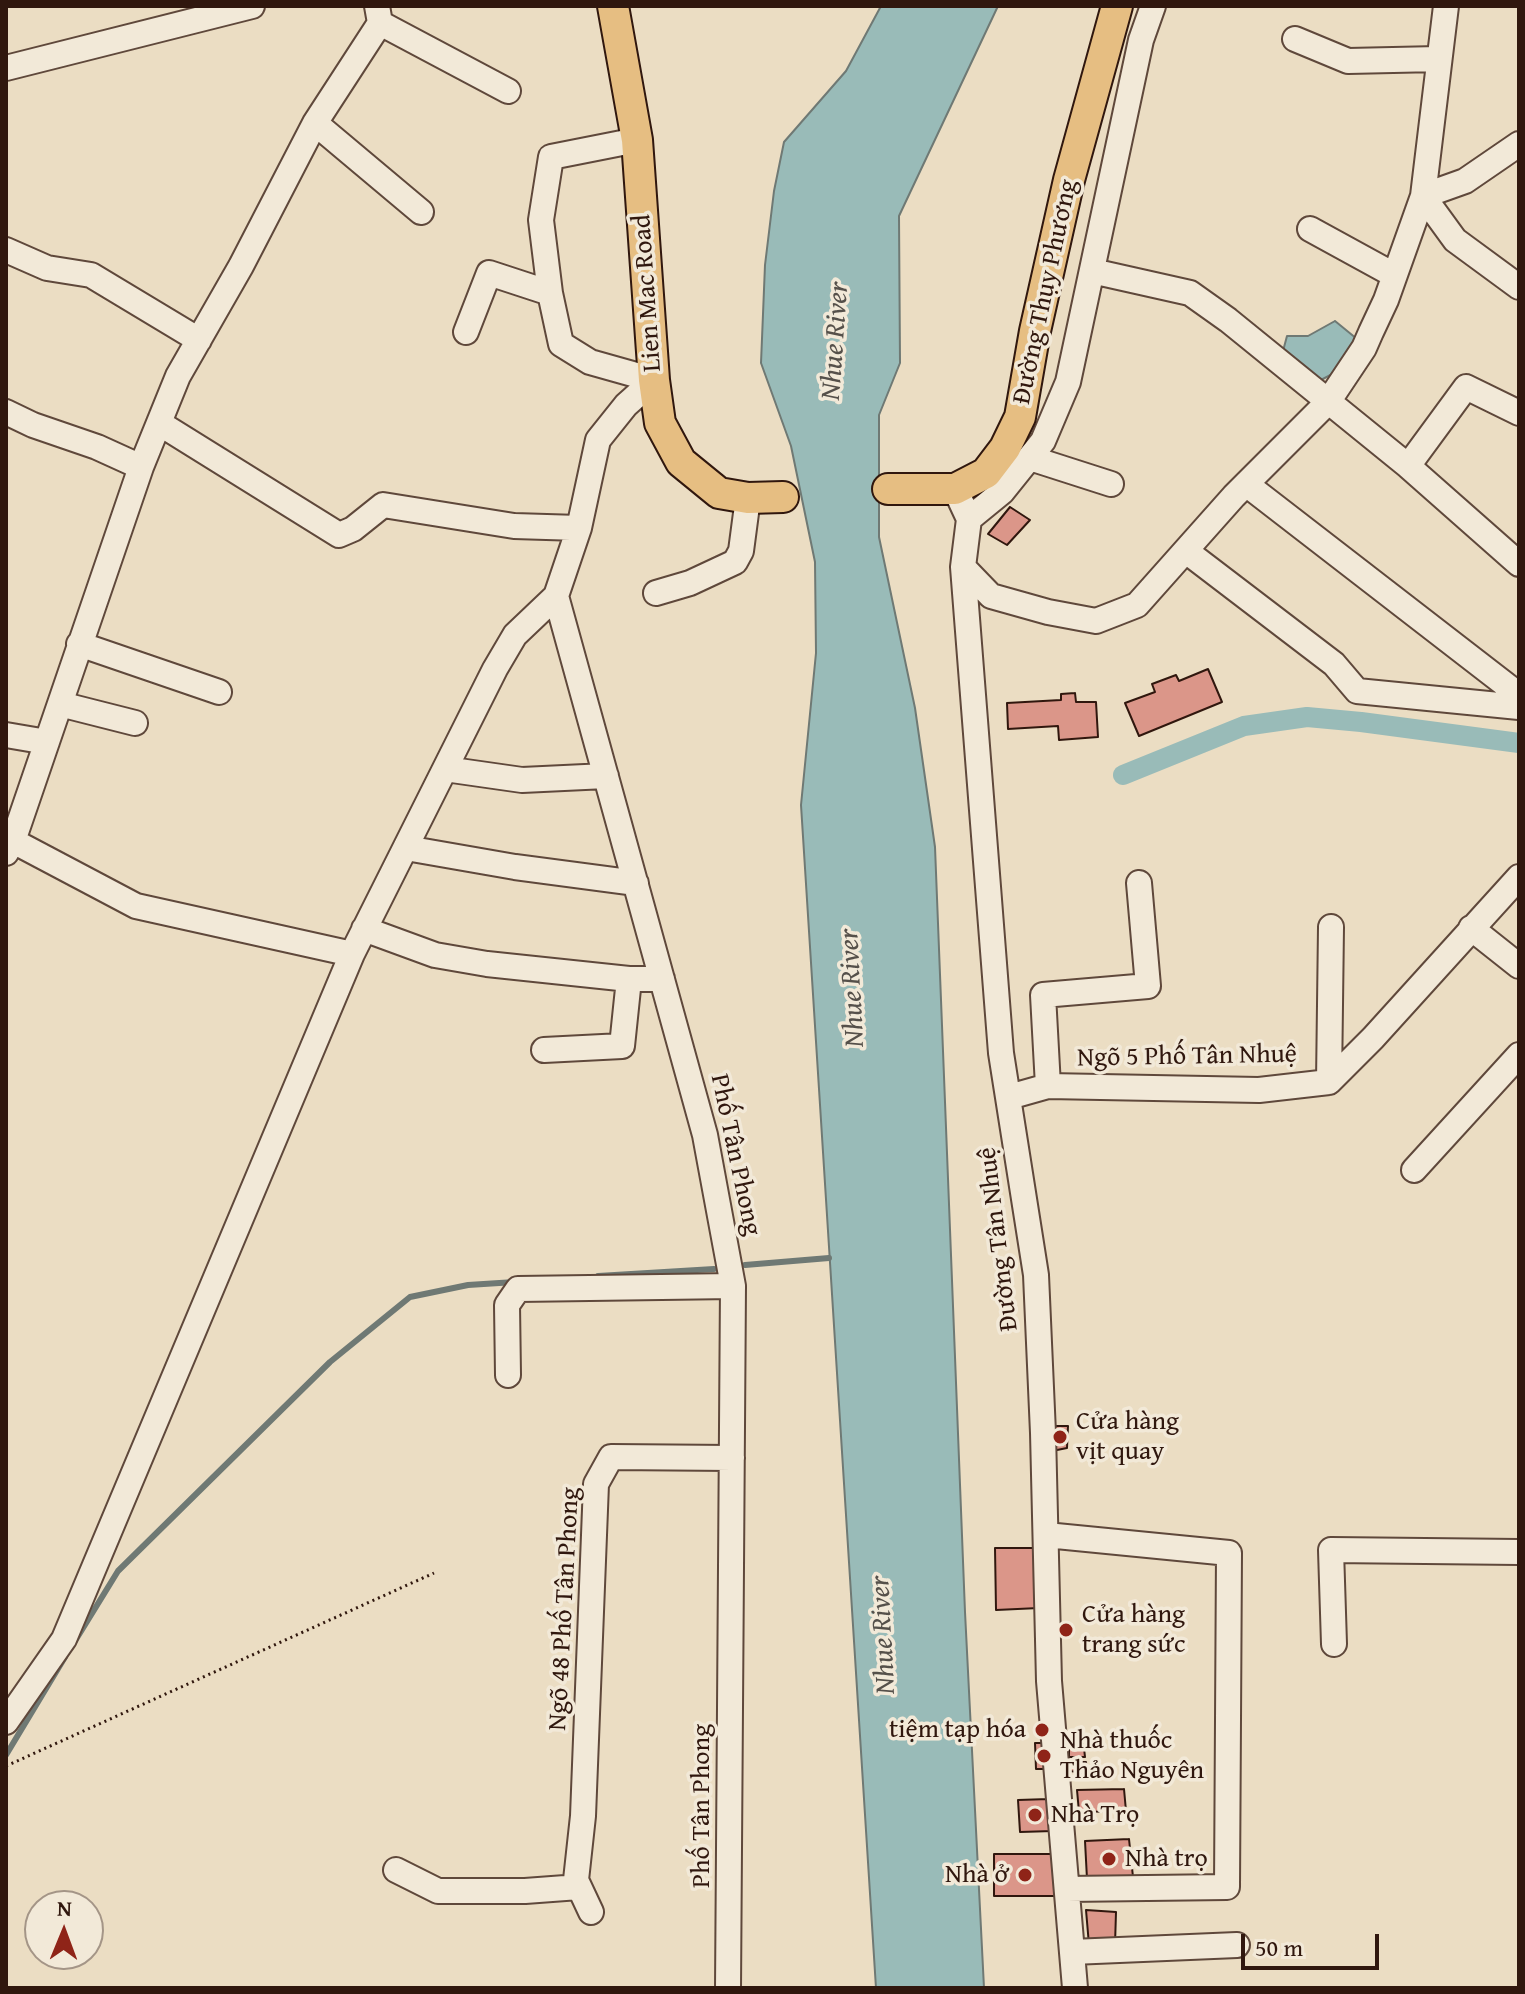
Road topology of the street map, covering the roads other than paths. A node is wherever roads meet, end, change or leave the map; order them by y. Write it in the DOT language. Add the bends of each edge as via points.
graph roads {
  1 [pos="252,6"];
  2 [pos="613,6"];
  3 [pos="1117,6"];
  4 [pos="1153,6"];
  5 [pos="1446,6"];
  6 [pos="378,14"];
  7 [pos="1295,39"];
  8 [pos="1438,59"];
  9 [pos="6,68"];
  10 [pos="508,91"];
  11 [pos="315,123"];
  12 [pos="637,140"];
  13 [pos="1519,144"];
  14 [pos="1423,196"];
  15 [pos="421,212"];
  16 [pos="1310,229"];
  17 [pos="6,250"];
  18 [pos="1092,271"];
  19 [pos="1394,275"];
  20 [pos="1519,287"];
  21 [pos="550,293"];
  22 [pos="466,332"];
  23 [pos="199,340"];
  24 [pos="654,380"];
  25 [pos="1328,402"];
  26 [pos="6,412"];
  27 [pos="1519,413"];
  28 [pos="159,423"];
  29 [pos="1030,458"];
  30 [pos="1408,466"];
  31 [pos="141,467"];
  32 [pos="1111,484"];
  33 [pos="1246,484"];
  34 [pos="888,489"];
  35 [pos="955,489"];
  36 [pos="783,497"];
  37 [pos="748,498"];
  38 [pos="969,519"];
  39 [pos="579,528"];
  40 [pos="1186,551"];
  41 [pos="1519,564"];
  42 [pos="963,567"];
  43 [pos="656,593"];
  44 [pos="556,596"];
  45 [pos="79,644"];
  46 [pos="219,692"];
  47 [pos="1519,695"];
  48 [pos="60,704"];
  49 [pos="1519,707"];
  50 [pos="135,723"];
  51 [pos="6,735"];
  52 [pos="47,742"];
  53 [pos="445,769"];
  54 [pos="606,776"];
  55 [pos="10,847"];
  56 [pos="406,848"];
  57 [pos="1519,877"];
  58 [pos="636,883"];
  59 [pos="1139,883"];
  60 [pos="1331,927"];
  61 [pos="1471,928"];
  62 [pos="364,929"];
  63 [pos="352,954"];
  64 [pos="1519,966"];
  65 [pos="629,979"];
  66 [pos="662,979"];
  67 [pos="544,1050"];
  68 [pos="1519,1055"];
  69 [pos="1329,1082"];
  70 [pos="1048,1086"];
  71 [pos="1009,1097"];
  72 [pos="1414,1170"];
  73 [pos="733,1286"];
  74 [pos="508,1375"];
  75 [pos="732,1458"];
  76 [pos="1046,1535"];
  77 [pos="1519,1552"];
  78 [pos="1334,1644"];
  79 [pos="6,1722"];
  80 [pos="396,1870"];
  81 [pos="579,1887"];
  82 [pos="1067,1889"];
  83 [pos="591,1912"];
  84 [pos="1237,1945"];
  85 [pos="1072,1952"];
  86 [pos="728,1988"];
  87 [pos="1075,1988"];
  1 -- 9 [label="street"];
  2 -- 12 [label="main road, Lien Mac Road"];
  3 -- 35 [label="main road, Đường Thụy Phương" via="1069,180 1020,417 986,473"];
  4 -- 18 [label="street, Đường Thụy Phương" via="1141,40"];
  5 -- 8 [label="street"];
  6 -- 10 [label="street"];
  6 -- 11 [label="street"];
  7 -- 8 [label="street" via="1348,61"];
  8 -- 14 [label="street"];
  11 -- 15 [label="street"];
  11 -- 23 [label="street"];
  12 -- 21 [label="street" via="551,157 541,220"];
  12 -- 24 [label="main road, Lien Mac Road"];
  13 -- 14 [label="street" via="1465,181"];
  14 -- 19 [label="street"];
  14 -- 20 [label="street" via="1455,240"];
  16 -- 19 [label="street"];
  17 -- 23 [label="street" via="47,268 91,275"];
  18 -- 25 [label="street" via="1190,293"];
  18 -- 29 [label="street, Đường Thụy Phương" via="1068,382 1043,441"];
  19 -- 25 [label="street" via="1364,328 1364,348"];
  21 -- 22 [label="street" via="489,273"];
  21 -- 24 [label="street" via="561,344 590,362"];
  23 -- 28 [label="street"];
  24 -- 37 [label="main road, Lien Mac Road" via="660,423 681,462 719,493"];
  24 -- 39 [label="street" via="598,440"];
  25 -- 30 [label="street"];
  25 -- 33 [label="street"];
  26 -- 31 [label="street"];
  27 -- 30 [label="street" via="1466,387"];
  28 -- 31 [label="street"];
  28 -- 39 [label="street" via="339,535 383,505 514,526"];
  29 -- 32 [label="street"];
  29 -- 38 [label="street, Đường Thụy Phương" via="1002,492"];
  30 -- 41 [label="street"];
  31 -- 45 [label="street"];
  33 -- 40 [label="street"];
  33 -- 47 [label="street"];
  34 -- 35 [label="main road"];
  35 -- 38 [label="street"];
  36 -- 37 [label="main road, Lien Mac Road"];
  37 -- 43 [label="street" via="735,562"];
  38 -- 42 [label="street, Đường Tân Nhuệ"];
  39 -- 44 [label="street"];
  40 -- 42 [label="street" via="1137,605 1096,621 991,596"];
  40 -- 49 [label="street" via="1334,664 1357,691"];
  42 -- 71 [label="street, Đường Tân Nhuệ"];
  44 -- 53 [label="street" via="515,635"];
  44 -- 54 [label="street, Phố Tân Phong"];
  45 -- 46 [label="street"];
  45 -- 48 [label="street"];
  48 -- 50 [label="street"];
  48 -- 52 [label="street"];
  51 -- 52 [label="street"];
  52 -- 55 [label="street"];
  53 -- 54 [label="street" via="522,780"];
  53 -- 56 [label="street"];
  54 -- 58 [label="street, Phố Tân Phong"];
  55 -- 63 [label="street" via="136,906"];
  56 -- 58 [label="street"];
  56 -- 62 [label="street"];
  57 -- 61 [label="street, Ngõ 5 Phố Tân Nhuệ"];
  58 -- 66 [label="street, Phố Tân Phong"];
  59 -- 70 [label="street" via="1148,986 1043,995"];
  60 -- 69 [label="street"];
  61 -- 64 [label="street"];
  61 -- 69 [label="street, Ngõ 5 Phố Tân Nhuệ"];
  62 -- 63 [label="street"];
  62 -- 65 [label="street" via="435,955"];
  63 -- 79 [label="street" via="64,1639"];
  65 -- 66 [label="street"];
  65 -- 67 [label="street" via="622,1046"];
  66 -- 73 [label="street, Phố Tân Phong" via="705,1135"];
  68 -- 72 [label="street"];
  69 -- 70 [label="street, Ngõ 5 Phố Tân Nhuệ" via="1259,1090"];
  70 -- 71 [label="street, Ngõ 5 Phố Tân Nhuệ"];
  71 -- 76 [label="street, Đường Tân Nhuệ" via="1036,1275"];
  73 -- 74 [label="street" via="518,1289 507,1305"];
  73 -- 75 [label="street, Phố Tân Phong"];
  75 -- 81 [label="street, Ngõ 48 Phố Tân Phong" via="611,1457 596,1484"];
  75 -- 86 [label="street, Phố Tân Phong"];
  76 -- 82 [label="street, Đường Tân Nhuệ" via="1049,1681"];
  76 -- 82 [label="street" via="1229,1553 1227,1887"];
  77 -- 78 [label="street" via="1331,1550"];
  80 -- 81 [label="street" via="438,1891"];
  81 -- 83 [label="street, Ngõ 48 Phố Tân Phong"];
  82 -- 85 [label="street, Đường Tân Nhuệ"];
  84 -- 85 [label="street"];
  85 -- 87 [label="street, Đường Tân Nhuệ"];
}
